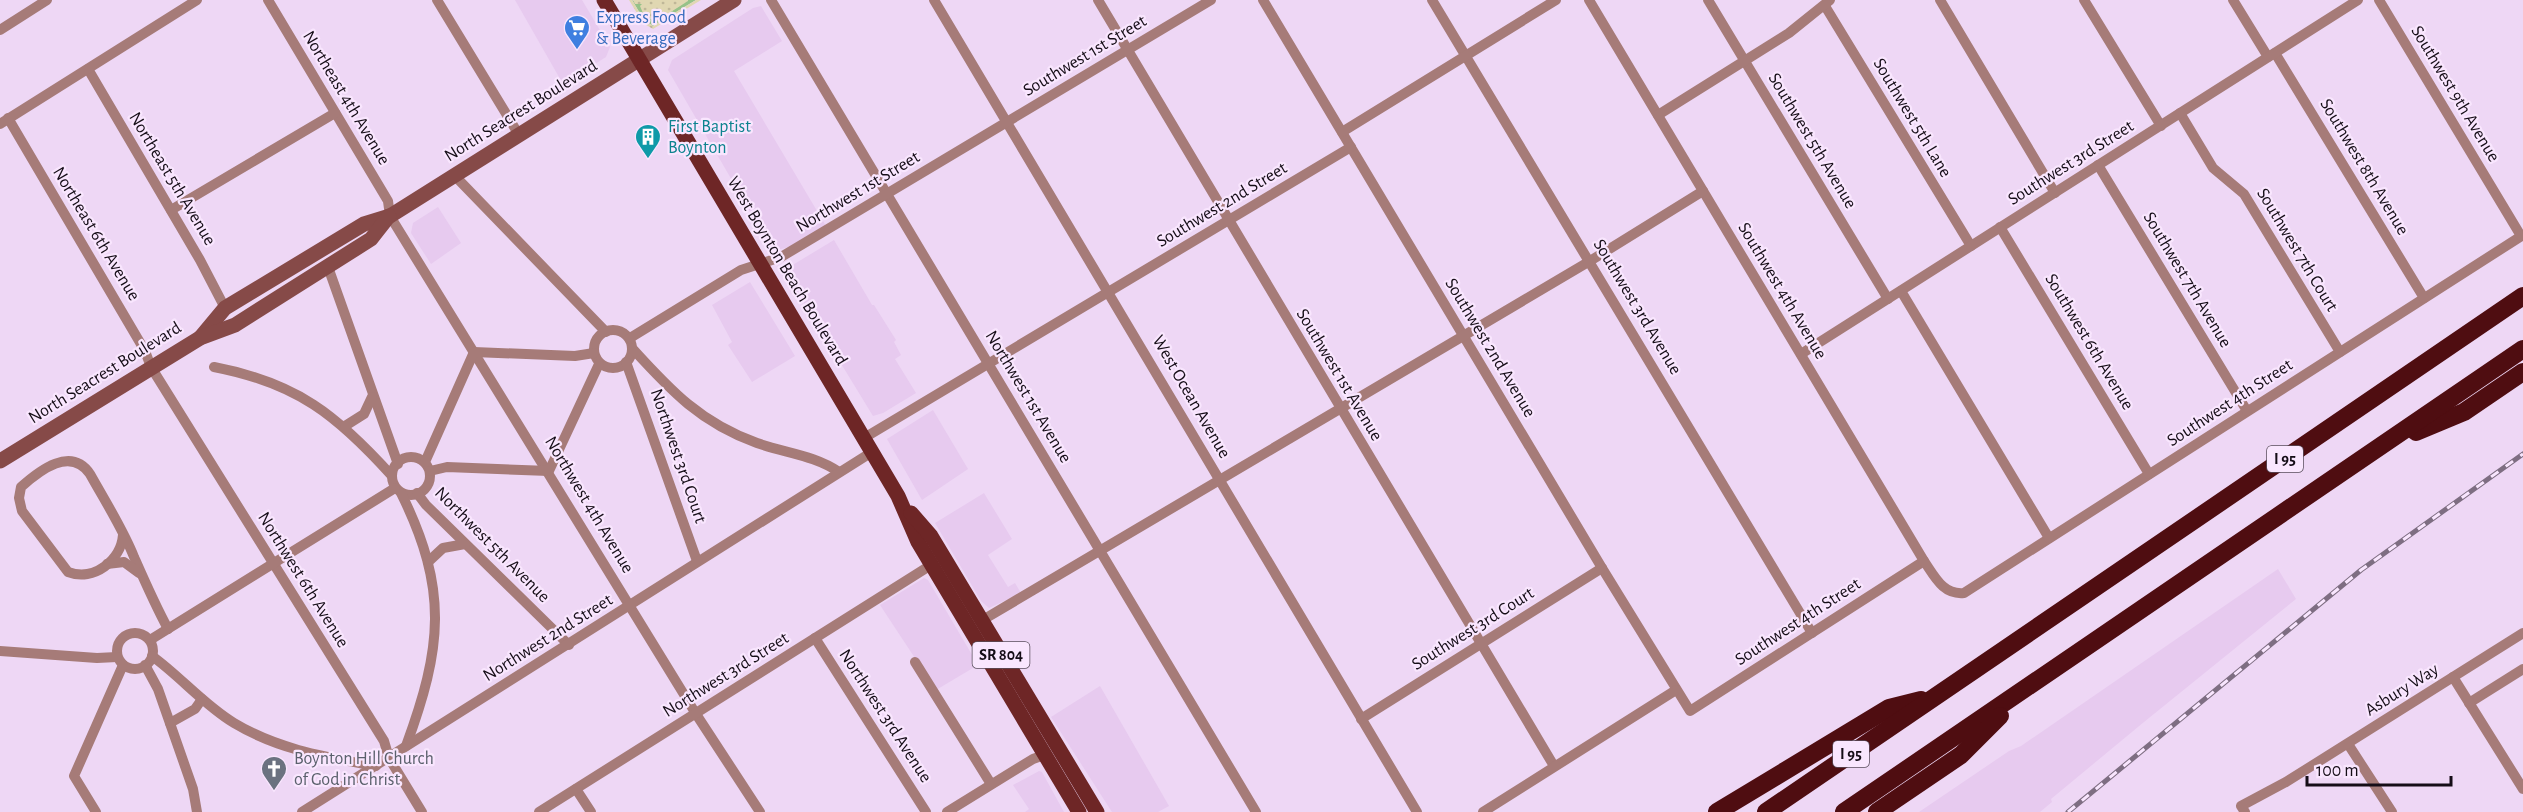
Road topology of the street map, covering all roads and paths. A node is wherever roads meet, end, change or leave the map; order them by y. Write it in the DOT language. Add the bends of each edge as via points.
graph roads {
  1 [pos="47,0"];
  2 [pos="197,0"];
  3 [pos="268,0"];
  4 [pos="437,0"];
  5 [pos="604,0"];
  6 [pos="734,0"];
  7 [pos="771,0"];
  8 [pos="934,0"];
  9 [pos="1098,0"];
  10 [pos="1211,0"];
  11 [pos="1263,0"];
  12 [pos="1432,0"];
  13 [pos="1556,0"];
  14 [pos="1588,0"];
  15 [pos="1708,0"];
  16 [pos="1940,0"];
  17 [pos="2084,0"];
  18 [pos="2233,0"];
  19 [pos="2358,0"];
  20 [pos="2379,0"];
  21 [pos="1827,3"];
  22 [pos="0,30"];
  23 [pos="1127,50"];
  24 [pos="2272,55"];
  25 [pos="1468,56"];
  26 [pos="639,60"];
  27 [pos="1744,60"];
  28 [pos="88,69"];
  29 [pos="335,113"];
  30 [pos="2180,113"];
  31 [pos="1658,115"];
  32 [pos="4,121"];
  33 [pos="1008,123"];
  34 [pos="2160,126"];
  35 [pos="1342,132"];
  36 [pos="519,135"];
  37 [pos="1351,147"];
  38 [pos="2098,165"];
  39 [pos="454,175"];
  40 [pos="1703,191"];
  41 [pos="2055,193"];
  42 [pos="888,195"];
  43 [pos="171,210"];
  44 [pos="390,216"];
  45 [pos="1229,221"];
  46 [pos="2000,228"];
  47 [pos="2522,235"];
  48 [pos="1971,246"];
  49 [pos="1590,261"];
  50 [pos="760,264"];
  51 [pos="328,267"];
  52 [pos="1110,291"];
  53 [pos="1901,291"];
  54 [pos="2424,298"];
  55 [pos="2518,298"];
  56 [pos="1888,299"];
  57 [pos="225,308"];
  58 [pos="606,332"];
  59 [pos="1464,335"];
  60 [pos="200,338"];
  61 [pos="631,343"];
  62 [pos="2523,349"];
  63 [pos="474,352"];
  64 [pos="2340,352"];
  65 [pos="594,353"];
  66 [pos="1801,354"];
  67 [pos="626,362"];
  68 [pos="599,364"];
  69 [pos="989,364"];
  70 [pos="151,367"];
  71 [pos="214,368"];
  72 [pos="2523,372"];
  73 [pos="372,397"];
  74 [pos="1339,409"];
  75 [pos="2247,411"];
  76 [pos="345,426"];
  77 [pos="864,438"];
  78 [pos="2379,448"];
  79 [pos="872,452"];
  80 [pos="0,461"];
  81 [pos="398,464"];
  82 [pos="428,466"];
  83 [pos="549,471"];
  84 [pos="839,472"];
  85 [pos="2149,474"];
  86 [pos="392,476"];
  87 [pos="1220,479"];
  88 [pos="398,491"];
  89 [pos="417,493"];
  90 [pos="901,501"];
  91 [pos="123,535"];
  92 [pos="2049,538"];
  93 [pos="465,544"];
  94 [pos="1101,552"];
  95 [pos="697,561"];
  96 [pos="1924,561"];
  97 [pos="428,562"];
  98 [pos="107,564"];
  99 [pos="273,564"];
  100 [pos="931,564"];
  101 [pos="1602,568"];
  102 [pos="139,573"];
  103 [pos="1953,594"];
  104 [pos="630,606"];
  105 [pos="981,621"];
  106 [pos="168,630"];
  107 [pos="1812,633"];
  108 [pos="2523,633"];
  109 [pos="815,638"];
  110 [pos="150,640"];
  111 [pos="1481,643"];
  112 [pos="569,645"];
  113 [pos="0,651"];
  114 [pos="152,656"];
  115 [pos="120,661"];
  116 [pos="915,662"];
  117 [pos="145,665"];
  118 [pos="2523,669"];
  119 [pos="2452,677"];
  120 [pos="2034,683"];
  121 [pos="1676,690"];
  122 [pos="1937,695"];
  123 [pos="202,699"];
  124 [pos="2469,703"];
  125 [pos="1690,711"];
  126 [pos="696,714"];
  127 [pos="1361,719"];
  128 [pos="170,723"];
  129 [pos="2348,744"];
  130 [pos="406,746"];
  131 [pos="1044,755"];
  132 [pos="389,758"];
  133 [pos="376,766"];
  134 [pos="1554,766"];
  135 [pos="991,784"];
  136 [pos="576,789"];
  137 [pos="2523,789"];
  138 [pos="96,812"];
  139 [pos="197,812"];
  140 [pos="302,812"];
  141 [pos="422,812"];
  142 [pos="539,812"];
  143 [pos="591,812"];
  144 [pos="760,812"];
  145 [pos="926,812"];
  146 [pos="946,812"];
  147 [pos="1079,812"];
  148 [pos="1088,812"];
  149 [pos="1097,812"];
  150 [pos="1256,812"];
  151 [pos="1418,812"];
  152 [pos="1483,812"];
  153 [pos="1717,812"];
  154 [pos="1766,812"];
  155 [pos="1844,812"];
  156 [pos="1877,812"];
  157 [pos="2245,812"];
  158 [pos="2392,812"];
  1 -- 22 [label="street"];
  2 -- 28 [label="street"];
  3 -- 29 [label="street, Northeast 4th Avenue"];
  4 -- 36 [label="street"];
  5 -- 26 [label="main road, SR 804"];
  6 -- 26 [label="street, North Seacrest Boulevard"];
  7 -- 42 [label="street, Northwest 1st Avenue"];
  8 -- 33 [label="street, West Ocean Avenue"];
  9 -- 23 [label="street, Southwest 1st Avenue"];
  10 -- 23 [label="street, Southwest 1st Street"];
  11 -- 35 [label="street, Southwest 2nd Avenue"];
  12 -- 25 [label="street, Southwest 3rd Avenue"];
  13 -- 25 [label="street"];
  14 -- 31 [label="street, Southwest 4th Avenue"];
  15 -- 27 [label="street, Southwest 5th Avenue"];
  16 -- 41 [label="street"];
  17 -- 34 [label="street"];
  18 -- 24 [label="street, Southwest 8th Avenue"];
  19 -- 24 [label="street, Southwest 3rd Street"];
  20 -- 47 [label="street, Southwest 9th Avenue"];
  21 -- 27 [label="street" via="1789,33"];
  21 -- 48 [label="street, Southwest 5th Lane"];
  23 -- 33 [label="street, Southwest 1st Street"];
  23 -- 45 [label="street, Southwest 1st Avenue"];
  24 -- 30 [label="street, Southwest 3rd Street"];
  24 -- 54 [label="street, Southwest 8th Avenue"];
  25 -- 35 [label="street"];
  25 -- 49 [label="street, Southwest 3rd Avenue"];
  26 -- 36 [label="street, North Seacrest Boulevard"];
  26 -- 50 [label="main road, West Boynton Beach Boulevard / SR 804"];
  27 -- 31 [label="street"];
  27 -- 56 [label="street, Southwest 5th Avenue"];
  28 -- 32 [label="street"];
  28 -- 43 [label="street, Northeast 5th Avenue"];
  29 -- 43 [label="street"];
  29 -- 44 [label="street, Northeast 4th Avenue" via="387,201"];
  30 -- 34 [label="street, Southwest 3rd Street"];
  30 -- 64 [label="street, Southwest 7th Court" via="2213,168 2244,195"];
  31 -- 40 [label="street, Southwest 4th Avenue"];
  32 -- 70 [label="street, Northeast 6th Avenue" via="145,351"];
  33 -- 42 [label="street, Northwest 1st Street"];
  33 -- 52 [label="street, West Ocean Avenue"];
  34 -- 38 [label="street, Southwest 3rd Street"];
  35 -- 37 [label="street, Southwest 2nd Avenue"];
  36 -- 39 [label="street, North Seacrest Boulevard"];
  37 -- 45 [label="street, Southwest 2nd Street"];
  37 -- 59 [label="street, Southwest 2nd Avenue"];
  38 -- 41 [label="street, Southwest 3rd Street"];
  38 -- 75 [label="street, Southwest 7th Avenue"];
  39 -- 44 [label="street, North Seacrest Boulevard"];
  39 -- 58 [label="street"];
  40 -- 49 [label="street"];
  40 -- 66 [label="street, Southwest 4th Avenue"];
  41 -- 46 [label="street, Southwest 3rd Street"];
  42 -- 50 [label="street, Northwest 1st Street" via="782,257"];
  42 -- 69 [label="street, Northwest 1st Avenue"];
  43 -- 57 [label="street, Northeast 5th Avenue"];
  44 -- 51 [label="street, North Seacrest Boulevard" via="371,239"];
  44 -- 57 [label="street, North Seacrest Boulevard" via="364,224"];
  44 -- 63 [label="street, Northwest 4th Avenue"];
  45 -- 52 [label="street, Southwest 2nd Street"];
  45 -- 74 [label="street, Southwest 1st Avenue"];
  46 -- 48 [label="street, Southwest 3rd Street"];
  46 -- 85 [label="street, Southwest 6th Avenue"];
  47 -- 54 [label="street, Southwest 4th Street"];
  48 -- 53 [label="street, Southwest 3rd Street"];
  49 -- 59 [label="street"];
  49 -- 107 [label="street, Southwest 3rd Avenue"];
  50 -- 61 [label="street, Northwest 1st Street" via="741,270"];
  50 -- 77 [label="main road, West Boynton Beach Boulevard / SR 804"];
  51 -- 60 [label="street, North Seacrest Boulevard" via="235,325"];
  51 -- 73 [label="street"];
  52 -- 69 [label="street"];
  52 -- 87 [label="street, West Ocean Avenue"];
  53 -- 56 [label="street, Southwest 3rd Street"];
  53 -- 92 [label="street"];
  54 -- 64 [label="street, Southwest 4th Street"];
  55 -- 122 [label="highway, I 95"];
  56 -- 66 [label="street, Southwest 3rd Street"];
  57 -- 60 [label="street, North Seacrest Boulevard"];
  58 -- 61 [label="street" via="619,331"];
  58 -- 65 [label="street" via="596,342"];
  59 -- 74 [label="street"];
  59 -- 101 [label="street, Southwest 2nd Avenue"];
  60 -- 70 [label="street, North Seacrest Boulevard"];
  61 -- 67 [label="street"];
  61 -- 84 [label="street" via="675,393 705,419 757,444 823,461"];
  62 -- 78 [label="highway, I 95"];
  63 -- 65 [label="street" via="575,356"];
  63 -- 82 [label="street"];
  63 -- 83 [label="street, Northwest 4th Avenue"];
  64 -- 75 [label="street, Southwest 4th Street"];
  65 -- 68 [label="street"];
  66 -- 96 [label="street, Southwest 4th Avenue"];
  67 -- 68 [label="street" via="612,368"];
  67 -- 95 [label="street, Northwest 3rd Court"];
  68 -- 83 [label="street"];
  69 -- 77 [label="street"];
  69 -- 94 [label="street, Northwest 1st Avenue"];
  70 -- 80 [label="street, North Seacrest Boulevard"];
  70 -- 99 [label="street, Northwest 6th Avenue"];
  71 -- 76 [label="street" via="274,384 324,410"];
  72 -- 78 [label="highway" via="2464,412"];
  73 -- 76 [label="street" via="364,414"];
  73 -- 81 [label="street"];
  74 -- 87 [label="street"];
  74 -- 111 [label="street, Southwest 1st Avenue"];
  75 -- 85 [label="street, Southwest 4th Street"];
  76 -- 86 [label="street"];
  77 -- 79 [label="main road, West Boynton Beach Boulevard / SR 804"];
  78 -- 120 [label="highway, I 95"];
  79 -- 84 [label="street, Northwest 2nd Street"];
  79 -- 90 [label="main road, West Boynton Beach Boulevard / SR 804"];
  81 -- 82 [label="street" via="412,458"];
  81 -- 86 [label="street"];
  82 -- 83 [label="street"];
  82 -- 89 [label="street" via="427,486"];
  83 -- 104 [label="street, Northwest 4th Avenue"];
  84 -- 95 [label="street, Northwest 2nd Street"];
  85 -- 92 [label="street, Southwest 4th Street"];
  86 -- 88 [label="street"];
  87 -- 94 [label="street"];
  87 -- 127 [label="street, West Ocean Avenue"];
  88 -- 89 [label="street"];
  88 -- 97 [label="street" via="420,534"];
  88 -- 99 [label="street"];
  89 -- 93 [label="street, Northwest 5th Avenue"];
  90 -- 100 [label="main road, West Boynton Beach Boulevard / SR 804"];
  90 -- 105 [label="main road, West Boynton Beach Boulevard / SR 804" via="931,536"];
  91 -- 98 [label="street" via="120,550"];
  91 -- 98 [label="street" via="80,463 61,461 21,487 22,511 62,567 83,575"];
  91 -- 102 [label="street"];
  92 -- 103 [label="street, Southwest 4th Street" via="1964,593"];
  93 -- 97 [label="street" via="443,548"];
  93 -- 112 [label="street, Northwest 5th Avenue"];
  94 -- 105 [label="street"];
  94 -- 150 [label="street, Northwest 1st Avenue"];
  95 -- 104 [label="street, Northwest 2nd Street"];
  96 -- 103 [label="street, Southwest 4th Avenue" via="1942,587"];
  96 -- 107 [label="street, Southwest 4th Street"];
  97 -- 130 [label="street" via="436,617 434,653 424,697"];
  98 -- 102 [label="street" via="124,562"];
  99 -- 106 [label="street"];
  99 -- 132 [label="street, Northwest 6th Avenue" via="384,741"];
  100 -- 109 [label="street, Northwest 3rd Street"];
  100 -- 131 [label="main road, West Boynton Beach Boulevard / SR 804"];
  101 -- 111 [label="street, Southwest 3rd Court"];
  101 -- 121 [label="street, Southwest 2nd Avenue"];
  102 -- 106 [label="street"];
  104 -- 112 [label="street, Northwest 2nd Street"];
  104 -- 126 [label="street, Northwest 4th Avenue"];
  105 -- 149 [label="main road, West Boynton Beach Boulevard / SR 804"];
  106 -- 110 [label="street"];
  107 -- 125 [label="street, Southwest 4th Street"];
  108 -- 119 [label="street"];
  109 -- 126 [label="street, Northwest 3rd Street"];
  109 -- 145 [label="street, Northwest 3rd Avenue"];
  110 -- 114 [label="street"];
  110 -- 115 [label="street" via="141,634 129,635 118,645"];
  111 -- 127 [label="street, Southwest 3rd Court"];
  111 -- 134 [label="street, Southwest 1st Avenue"];
  112 -- 130 [label="street, Northwest 2nd Street"];
  113 -- 115 [label="street"];
  114 -- 117 [label="street"];
  114 -- 123 [label="street"];
  115 -- 117 [label="street" via="134,669"];
  115 -- 138 [label="street" via="74,776"];
  116 -- 135 [label="street"];
  117 -- 128 [label="street"];
  118 -- 124 [label="street"];
  119 -- 124 [label="street, Asbury Way"];
  119 -- 129 [label="street, Asbury Way"];
  120 -- 155 [label="highway, I 95"];
  120 -- 156 [label="highway" via="1961,755"];
  121 -- 125 [label="street, Southwest 2nd Avenue"];
  121 -- 134 [label="street"];
  122 -- 153 [label="highway" via="1889,708"];
  122 -- 154 [label="highway, I 95"];
  123 -- 128 [label="street" via="185,716"];
  123 -- 133 [label="street" via="234,723 297,751"];
  124 -- 137 [label="street, Asbury Way"];
  126 -- 136 [label="street, Northwest 3rd Street"];
  126 -- 144 [label="street, Northwest 4th Avenue"];
  127 -- 151 [label="street, West Ocean Avenue"];
  128 -- 139 [label="street"];
  129 -- 157 [label="street, Asbury Way" via="2241,806"];
  129 -- 158 [label="street"];
  130 -- 132 [label="street, Northwest 2nd Street"];
  131 -- 135 [label="street"];
  131 -- 147 [label="main road, West Boynton Beach Boulevard / SR 804"];
  131 -- 148 [label="main road" via="1057,764"];
  132 -- 133 [label="street, Northwest 2nd Street"];
  132 -- 141 [label="street, Northwest 6th Avenue"];
  133 -- 140 [label="street, Northwest 2nd Street"];
  134 -- 152 [label="street"];
  135 -- 146 [label="street"];
  136 -- 142 [label="street, Northwest 3rd Street"];
  136 -- 143 [label="street"];
}
